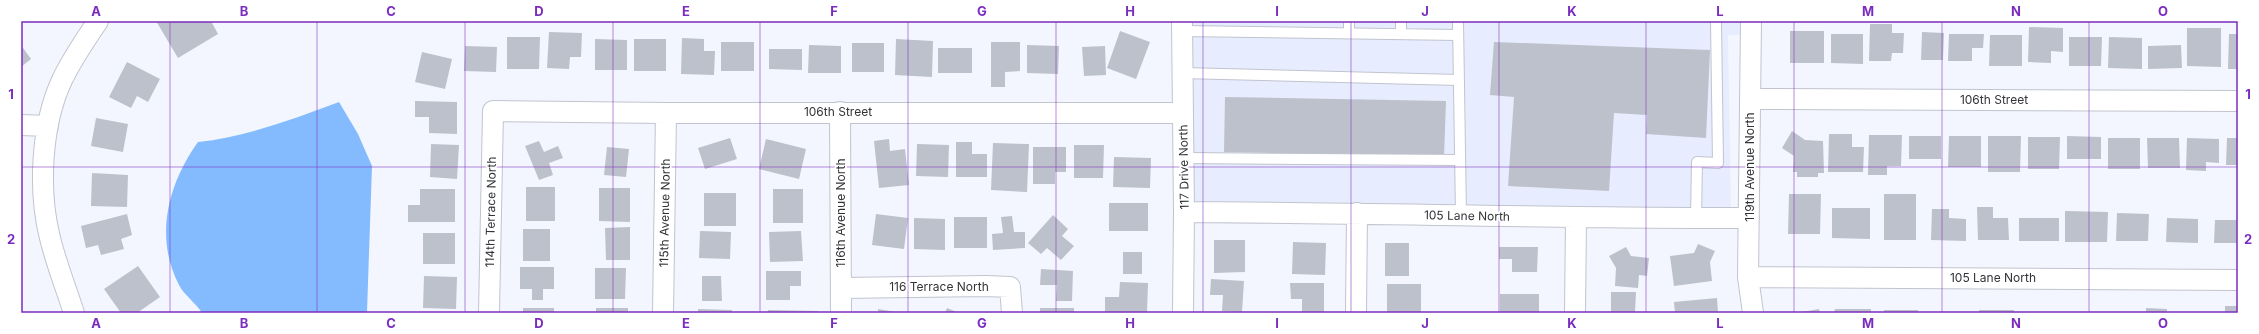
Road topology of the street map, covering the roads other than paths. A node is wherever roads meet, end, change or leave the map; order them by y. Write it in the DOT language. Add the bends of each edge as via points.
graph roads {
  1 [pos="98,21"];
  2 [pos="1234,21"];
  3 [pos="1349,21"];
  4 [pos="1401,21"];
  5 [pos="1458,21"];
  6 [pos="1716,21"];
  7 [pos="1751,21"];
  8 [pos="1182,26"];
  9 [pos="1234,32"];
  10 [pos="1349,33"];
  11 [pos="1401,34"];
  12 [pos="1458,35"];
  13 [pos="1182,73"];
  14 [pos="1459,80"];
  15 [pos="1750,99"];
  16 [pos="2238,102"];
  17 [pos="492,111"];
  18 [pos="840,112"];
  19 [pos="1183,113"];
  20 [pos="666,114"];
  21 [pos="21,126"];
  22 [pos="48,126"];
  23 [pos="1184,158"];
  24 [pos="1460,160"];
  25 [pos="1184,212"];
  26 [pos="1357,213"];
  27 [pos="1461,216"];
  28 [pos="1576,218"];
  29 [pos="1696,218"];
  30 [pos="1749,218"];
  31 [pos="1748,277"];
  32 [pos="2238,280"];
  33 [pos="842,288"];
  34 [pos="74,313"];
  35 [pos="489,313"];
  36 [pos="663,313"];
  37 [pos="841,313"];
  38 [pos="1012,313"];
  39 [pos="1183,313"];
  40 [pos="1356,313"];
  41 [pos="1575,313"];
  42 [pos="1753,313"];
  1 -- 22 [label="street" via="61,81"];
  2 -- 9 [label="lane"];
  3 -- 10 [label="lane"];
  4 -- 11 [label="lane"];
  5 -- 12 [label="lane"];
  6 -- 29 [label="lane" via="1718,163 1697,162"];
  7 -- 15 [label="street, 119th Avenue North"];
  8 -- 9 [label="lane"];
  8 -- 13 [label="street, 117 Drive North"];
  9 -- 10 [label="lane"];
  10 -- 11 [label="lane"];
  11 -- 12 [label="lane"];
  12 -- 14 [label="lane"];
  13 -- 14 [label="lane"];
  13 -- 19 [label="street, 117 Drive North"];
  14 -- 24 [label="lane"];
  15 -- 16 [label="street, 106th Street"];
  15 -- 30 [label="street, 119th Avenue North"];
  17 -- 20 [label="street, 106th Street"];
  17 -- 35 [label="street, 114th Terrace North"];
  18 -- 19 [label="street, 106th Street"];
  18 -- 20 [label="street, 106th Street"];
  18 -- 33 [label="street, 116th Avenue North"];
  19 -- 23 [label="street, 117 Drive North"];
  20 -- 36 [label="street, 115th Avenue North"];
  21 -- 22 [label="street"];
  22 -- 34 [label="street" via="43,164 44,205 50,238"];
  23 -- 24 [label="lane"];
  23 -- 25 [label="street, 117 Drive North"];
  24 -- 27 [label="lane"];
  25 -- 26 [label="street, 105 Lane North"];
  25 -- 39 [label="street, 117 Drive North"];
  26 -- 27 [label="street, 105 Lane North"];
  26 -- 40 [label="street"];
  27 -- 28 [label="street, 105 Lane North"];
  28 -- 29 [label="street, 105 Lane North"];
  28 -- 41 [label="street"];
  29 -- 30 [label="street, 105 Lane North"];
  30 -- 31 [label="street, 119th Avenue North"];
  31 -- 32 [label="street, 105 Lane North"];
  31 -- 42 [label="street, 119th Avenue North"];
  33 -- 37 [label="street, 116th Avenue North"];
  33 -- 38 [label="street, 116 Terrace North" via="1010,287"];
}
